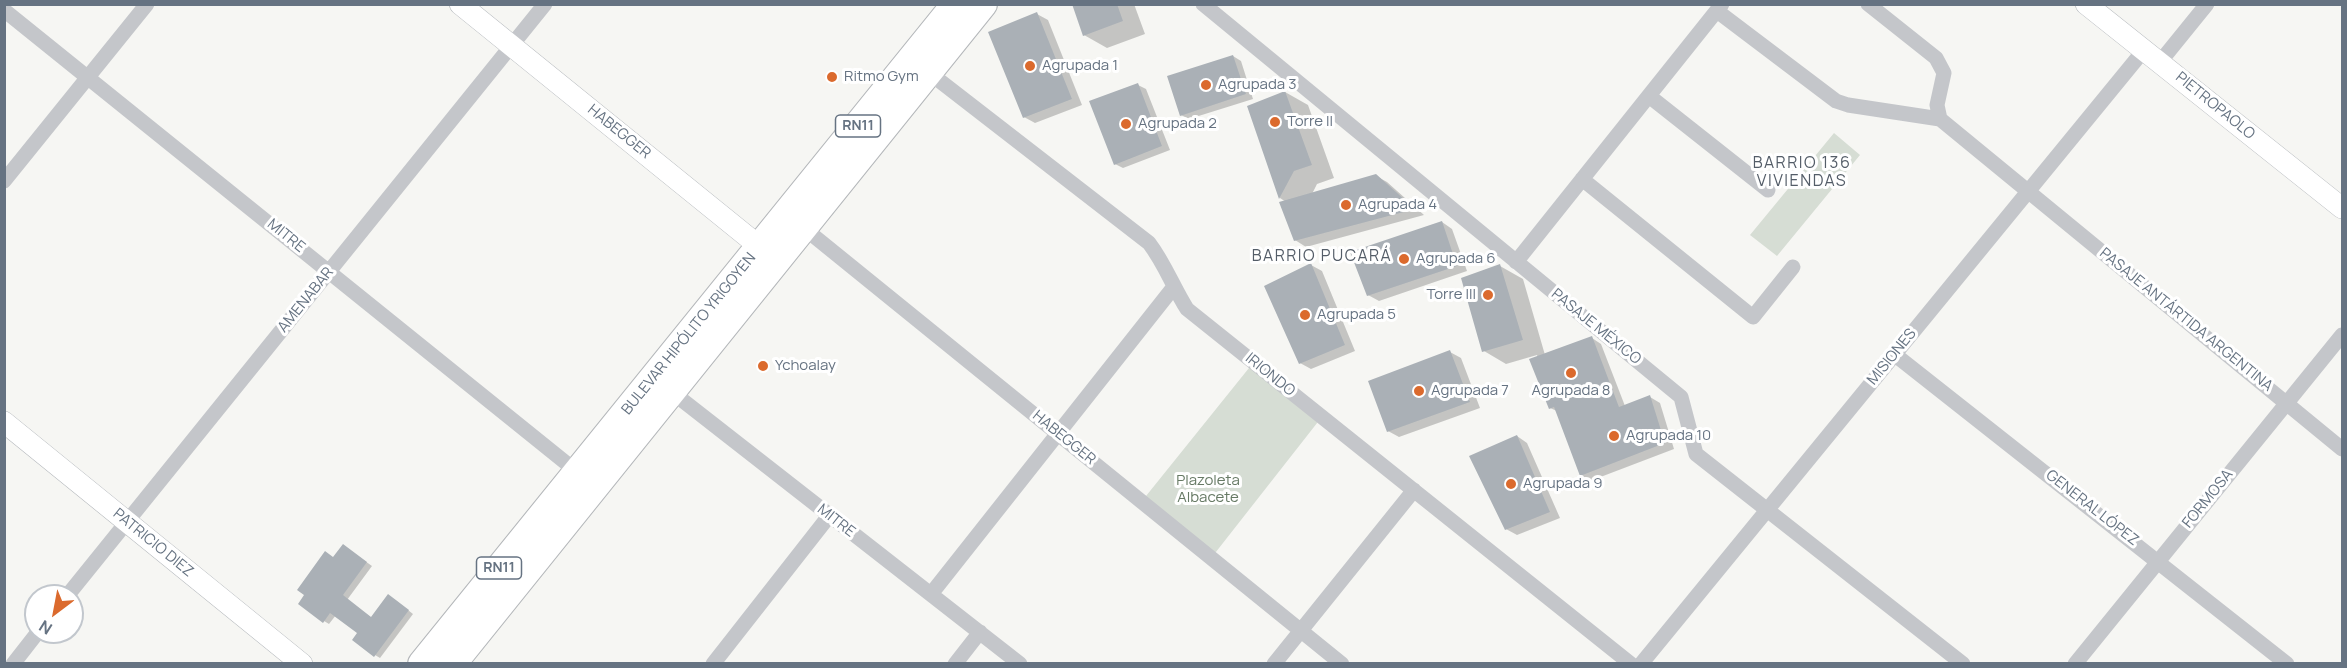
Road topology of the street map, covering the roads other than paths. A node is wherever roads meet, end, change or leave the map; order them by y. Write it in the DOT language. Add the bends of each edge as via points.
graph roads {
  1 [pos="147,4"];
  2 [pos="460,4"];
  3 [pos="545,4"];
  4 [pos="956,4"];
  5 [pos="982,4"];
  6 [pos="1203,4"];
  7 [pos="1868,4"];
  8 [pos="2086,4"];
  9 [pos="2207,4"];
  10 [pos="1720,8"];
  11 [pos="4,10"];
  12 [pos="511,46"];
  13 [pos="2152,56"];
  14 [pos="927,71"];
  15 [pos="88,78"];
  16 [pos="1649,96"];
  17 [pos="1940,119"];
  18 [pos="1582,179"];
  19 [pos="4,181"];
  20 [pos="1768,190"];
  21 [pos="2028,192"];
  22 [pos="2343,208"];
  23 [pos="795,221"];
  24 [pos="768,254"];
  25 [pos="1516,262"];
  26 [pos="1792,267"];
  27 [pos="330,271"];
  28 [pos="1173,288"];
  29 [pos="2343,335"];
  30 [pos="1894,354"];
  31 [pos="663,384"];
  32 [pos="2287,402"];
  33 [pos="4,422"];
  34 [pos="1059,434"];
  35 [pos="2343,449"];
  36 [pos="586,479"];
  37 [pos="1414,490"];
  38 [pos="1767,509"];
  39 [pos="828,516"];
  40 [pos="127,522"];
  41 [pos="2158,560"];
  42 [pos="78,584"];
  43 [pos="931,594"];
  44 [pos="1301,631"];
  45 [pos="980,632"];
  46 [pos="28,644"];
  47 [pos="13,663"];
  48 [pos="302,663"];
  49 [pos="422,663"];
  50 [pos="452,663"];
  51 [pos="713,663"];
  52 [pos="955,663"];
  53 [pos="1020,663"];
  54 [pos="1274,663"];
  55 [pos="1342,663"];
  56 [pos="1631,663"];
  57 [pos="1641,663"];
  58 [pos="1962,663"];
  59 [pos="2074,663"];
  60 [pos="2287,663"];
  1 -- 15 [label="street"];
  2 -- 12 [label="street, HABEGGER"];
  3 -- 12 [label="street, AMENABAR"];
  4 -- 23 [label="highway, BULEVAR HIPÓLITO YRIGOYEN / RN11"];
  5 -- 14 [label="highway, BULEVAR HIPÓLITO YRIGOYEN / RN11"];
  6 -- 25 [label="street, PASAJE MÉXICO"];
  7 -- 17 [label="street" via="1936,58 1944,73 1937,105"];
  8 -- 13 [label="street, PIETROPAOLO"];
  9 -- 13 [label="street, MISIONES"];
  10 -- 16 [label="street"];
  10 -- 17 [label="street" via="1836,101"];
  11 -- 15 [label="street, MITRE"];
  12 -- 24 [label="street, HABEGGER"];
  12 -- 27 [label="street, AMENABAR"];
  13 -- 21 [label="street, MISIONES"];
  13 -- 22 [label="street, PIETROPAOLO"];
  14 -- 23 [label="highway, BULEVAR HIPÓLITO YRIGOYEN / RN11"];
  14 -- 28 [label="street, IRIONDO" via="1149,243 1163,262"];
  15 -- 19 [label="street"];
  15 -- 27 [label="street, MITRE"];
  16 -- 18 [label="street"];
  16 -- 20 [label="street"];
  17 -- 21 [label="street, PASAJE ANTÁRTIDA ARGENTINA"];
  18 -- 25 [label="street"];
  18 -- 26 [label="street" via="1753,317"];
  21 -- 30 [label="street, MISIONES"];
  21 -- 32 [label="street, PASAJE ANTÁRTIDA ARGENTINA"];
  23 -- 24 [label="highway, BULEVAR HIPÓLITO YRIGOYEN / RN11"];
  23 -- 34 [label="street, HABEGGER"];
  24 -- 31 [label="highway, BULEVAR HIPÓLITO YRIGOYEN / RN11"];
  25 -- 38 [label="street, PASAJE MÉXICO" via="1681,397 1696,454"];
  27 -- 36 [label="street, MITRE"];
  27 -- 40 [label="street, AMENABAR"];
  28 -- 34 [label="street"];
  28 -- 37 [label="street, IRIONDO" via="1187,309"];
  29 -- 32 [label="street, FORMOSA"];
  30 -- 38 [label="street, MISIONES"];
  30 -- 41 [label="street, GENERAL LÓPEZ"];
  31 -- 36 [label="highway, BULEVAR HIPÓLITO YRIGOYEN / RN11"];
  31 -- 39 [label="street, MITRE"];
  32 -- 35 [label="street, PASAJE ANTÁRTIDA ARGENTINA"];
  32 -- 41 [label="street, FORMOSA"];
  33 -- 40 [label="street, PATRICIO DIEZ"];
  34 -- 43 [label="street"];
  34 -- 44 [label="street, HABEGGER"];
  36 -- 49 [label="highway, BULEVAR HIPÓLITO YRIGOYEN / RN11"];
  36 -- 50 [label="highway, BULEVAR HIPÓLITO YRIGOYEN / RN11"];
  37 -- 44 [label="street"];
  37 -- 56 [label="street, IRIONDO"];
  38 -- 57 [label="street, MISIONES"];
  38 -- 58 [label="street, PASAJE MÉXICO"];
  39 -- 43 [label="street, MITRE"];
  39 -- 51 [label="street"];
  40 -- 42 [label="street, AMENABAR"];
  40 -- 48 [label="street, PATRICIO DIEZ"];
  41 -- 59 [label="street, FORMOSA"];
  41 -- 60 [label="street, GENERAL LÓPEZ"];
  43 -- 45 [label="street, MITRE"];
  44 -- 54 [label="street"];
  44 -- 55 [label="street, HABEGGER"];
  45 -- 52 [label="street"];
  45 -- 53 [label="street, MITRE"];
  46 -- 47 [label="street"];
}
